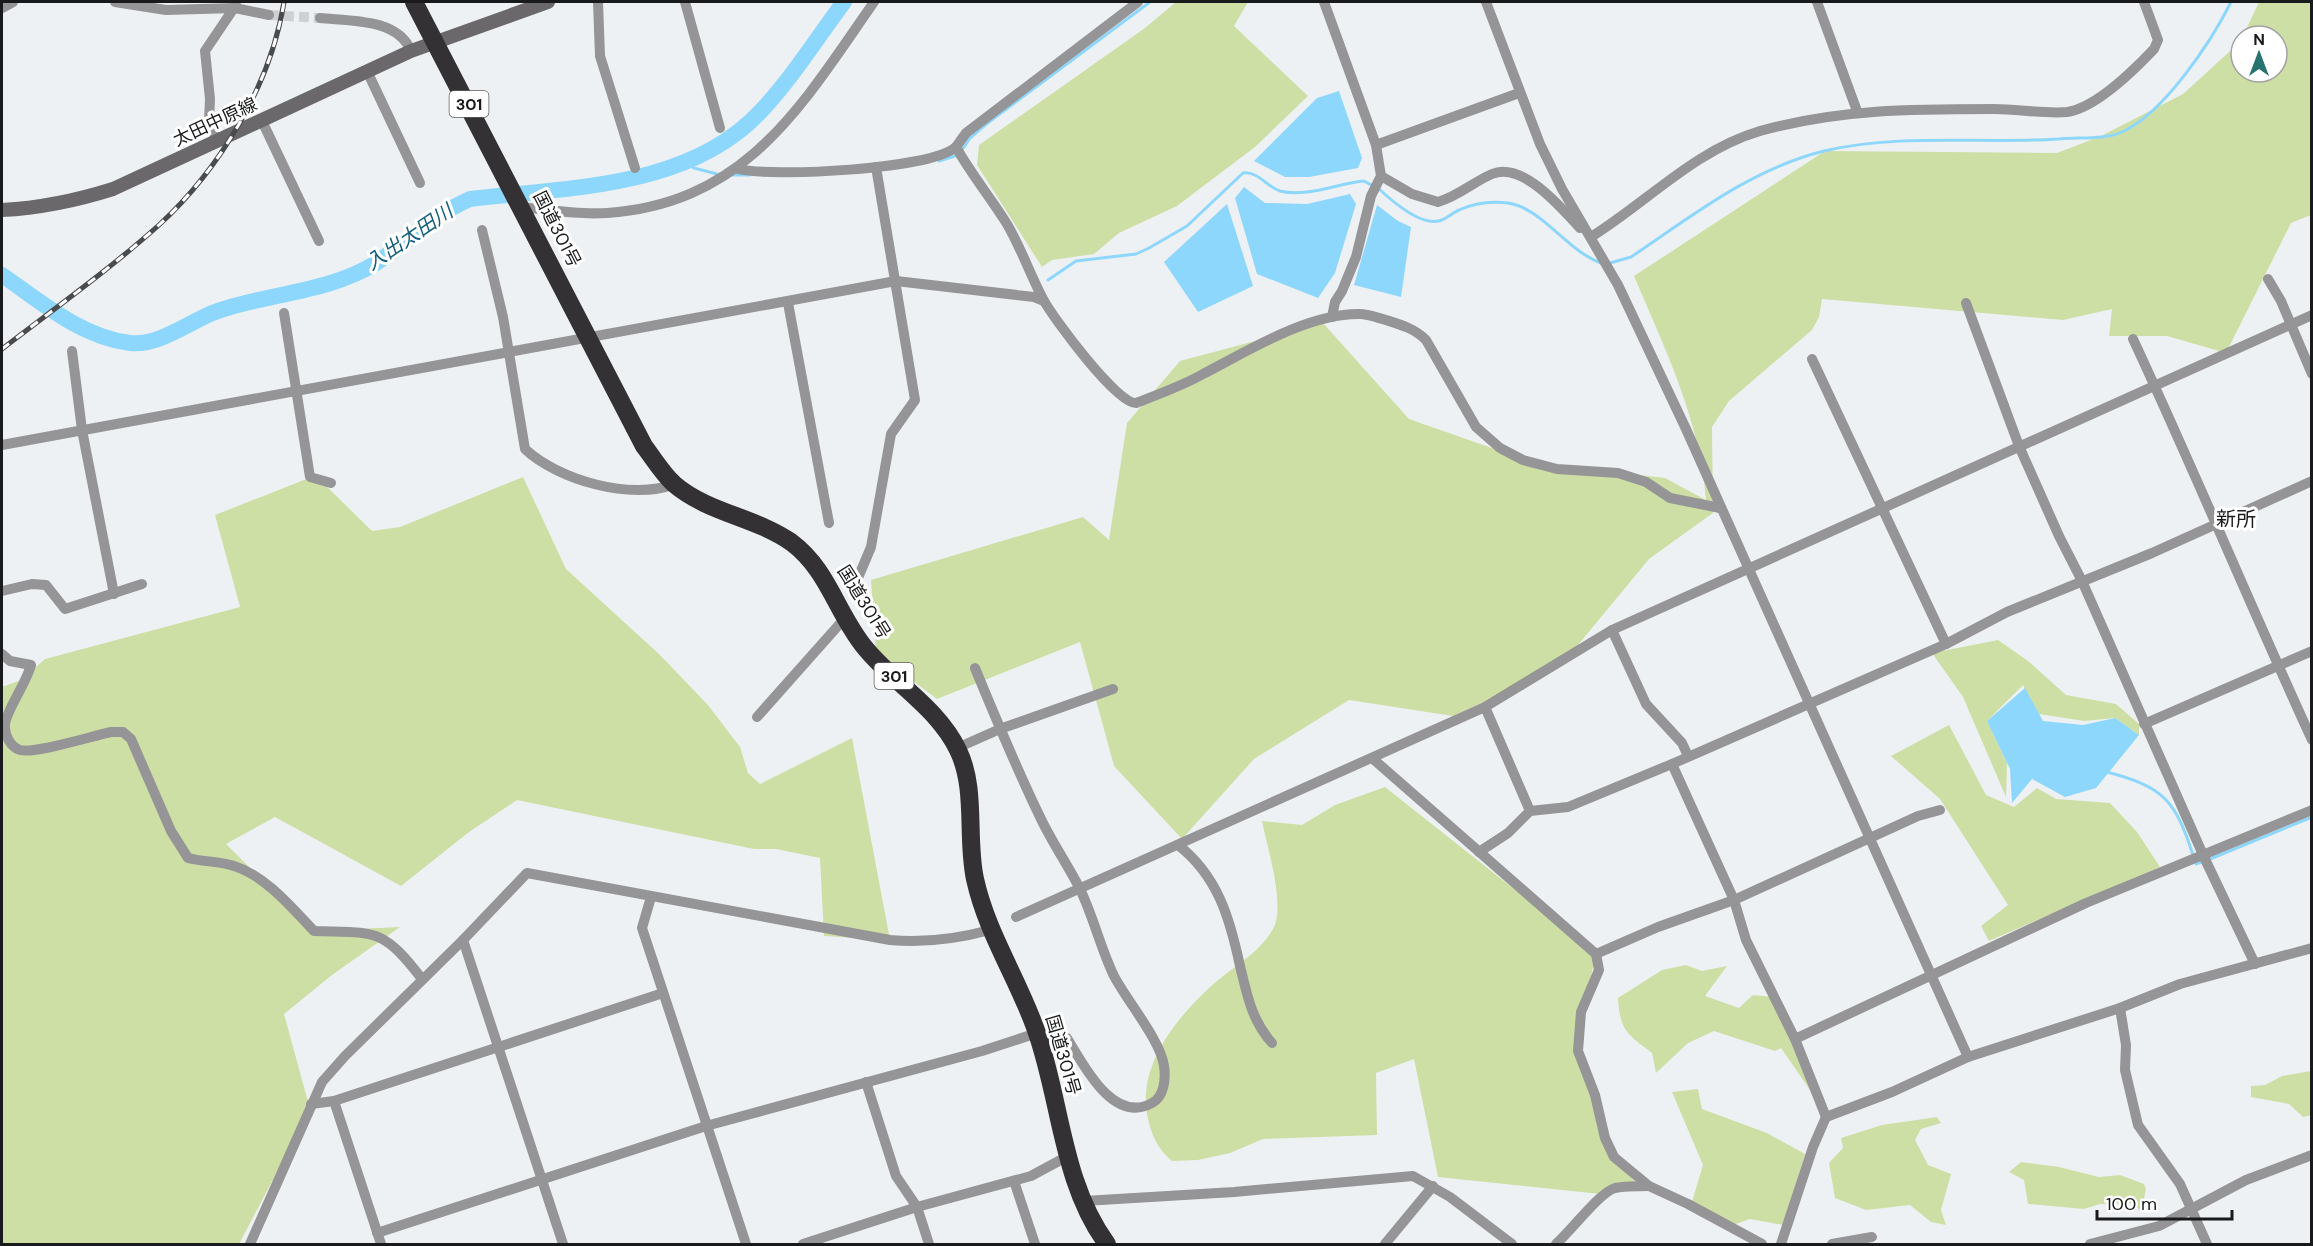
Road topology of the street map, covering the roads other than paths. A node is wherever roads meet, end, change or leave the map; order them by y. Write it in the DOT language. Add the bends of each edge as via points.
graph roads {
  1 [pos="13,2"];
  2 [pos="116,2"];
  3 [pos="414,2"];
  4 [pos="548,2"];
  5 [pos="598,2"];
  6 [pos="685,2"];
  7 [pos="874,2"];
  8 [pos="1138,2"];
  9 [pos="1324,2"];
  10 [pos="1486,2"];
  11 [pos="1817,2"];
  12 [pos="2144,2"];
  13 [pos="133,4"];
  14 [pos="236,5"];
  15 [pos="2,8"];
  16 [pos="269,15"];
  17 [pos="320,18"];
  18 [pos="437,42"];
  19 [pos="411,51"];
  20 [pos="367,71"];
  21 [pos="1519,93"];
  22 [pos="1857,111"];
  23 [pos="262,121"];
  24 [pos="720,128"];
  25 [pos="217,142"];
  26 [pos="1376,146"];
  27 [pos="956,147"];
  28 [pos="876,167"];
  29 [pos="635,168"];
  30 [pos="738,169"];
  31 [pos="1381,176"];
  32 [pos="420,183"];
  33 [pos="521,207"];
  34 [pos="2,210"];
  35 [pos="482,230"];
  36 [pos="1591,237"];
  37 [pos="319,241"];
  38 [pos="2268,279"];
  39 [pos="896,281"];
  40 [pos="1044,301"];
  41 [pos="788,303"];
  42 [pos="1965,303"];
  43 [pos="284,313"];
  44 [pos="2312,315"];
  45 [pos="1332,317"];
  46 [pos="2290,325"];
  47 [pos="589,337"];
  48 [pos="2133,339"];
  49 [pos="72,351"];
  50 [pos="507,352"];
  51 [pos="1812,358"];
  52 [pos="2312,374"];
  53 [pos="2155,386"];
  54 [pos="294,391"];
  55 [pos="82,430"];
  56 [pos="2,445"];
  57 [pos="2019,446"];
  58 [pos="2312,481"];
  59 [pos="332,483"];
  60 [pos="674,484"];
  61 [pos="1883,507"];
  62 [pos="1720,508"];
  63 [pos="829,523"];
  64 [pos="2216,525"];
  65 [pos="1748,569"];
  66 [pos="2082,581"];
  67 [pos="142,584"];
  68 [pos="2,591"];
  69 [pos="852,592"];
  70 [pos="114,594"];
  71 [pos="845,618"];
  72 [pos="1612,630"];
  73 [pos="1946,644"];
  74 [pos="2312,651"];
  75 [pos="2,654"];
  76 [pos="2278,667"];
  77 [pos="975,668"];
  78 [pos="1113,688"];
  79 [pos="1808,703"];
  80 [pos="1485,707"];
  81 [pos="757,717"];
  82 [pos="2144,724"];
  83 [pos="1000,729"];
  84 [pos="2312,740"];
  85 [pos="957,748"];
  86 [pos="1688,756"];
  87 [pos="1372,758"];
  88 [pos="1672,765"];
  89 [pos="1940,810"];
  90 [pos="2312,810"];
  91 [pos="1530,811"];
  92 [pos="1868,837"];
  93 [pos="1178,845"];
  94 [pos="1479,852"];
  95 [pos="2201,859"];
  96 [pos="1080,888"];
  97 [pos="651,897"];
  98 [pos="1734,900"];
  99 [pos="1016,916"];
  100 [pos="990,930"];
  101 [pos="463,940"];
  102 [pos="2312,948"];
  103 [pos="1596,954"];
  104 [pos="2255,964"];
  105 [pos="1930,975"];
  106 [pos="422,979"];
  107 [pos="663,993"];
  108 [pos="2120,1008"];
  109 [pos="1037,1033"];
  110 [pos="1795,1039"];
  111 [pos="1272,1043"];
  112 [pos="497,1046"];
  113 [pos="1968,1057"];
  114 [pos="866,1082"];
  115 [pos="334,1101"];
  116 [pos="310,1104"];
  117 [pos="1826,1117"];
  118 [pos="706,1126"];
  119 [pos="2312,1155"];
  120 [pos="1068,1156"];
  121 [pos="542,1180"];
  122 [pos="1014,1181"];
  123 [pos="1433,1186"];
  124 [pos="1649,1186"];
  125 [pos="1084,1201"];
  126 [pos="917,1207"];
  127 [pos="2191,1210"];
  128 [pos="377,1233"];
  129 [pos="1872,1237"];
  130 [pos="250,1245"];
  131 [pos="381,1245"];
  132 [pos="563,1245"];
  133 [pos="746,1245"];
  134 [pos="803,1245"];
  135 [pos="929,1245"];
  136 [pos="1035,1245"];
  137 [pos="1107,1245"];
  138 [pos="1385,1245"];
  139 [pos="1512,1245"];
  140 [pos="1556,1245"];
  141 [pos="1762,1245"];
  142 [pos="1781,1245"];
  143 [pos="1832,1245"];
  144 [pos="2090,1245"];
  145 [pos="2207,1245"];
  1 -- 15 [label="street"];
  2 -- 13 [label="street"];
  3 -- 18 [label="highway, 国道301号 / 301"];
  4 -- 18 [label="main road, 太田中原線"];
  5 -- 29 [label="street" via="600,56"];
  6 -- 24 [label="street"];
  7 -- 30 [label="street" via="805,101"];
  8 -- 27 [label="street" via="966,133"];
  9 -- 26 [label="street"];
  10 -- 21 [label="street"];
  11 -- 22 [label="street"];
  12 -- 22 [label="street" via="2158,40 2154,49 2086,105 2067,112"];
  13 -- 14 [label="street" via="166,10"];
  14 -- 16 [label="street"];
  14 -- 25 [label="street" via="205,51 209,122"];
  17 -- 19 [label="street" via="378,25 407,42"];
  18 -- 19 [label="main road, 太田中原線"];
  18 -- 33 [label="highway, 国道301号 / 301"];
  19 -- 20 [label="main road, 太田中原線"];
  20 -- 23 [label="main road, 太田中原線"];
  20 -- 32 [label="street"];
  21 -- 26 [label="street"];
  21 -- 36 [label="street" via="1562,189"];
  22 -- 36 [label="street" via="1768,129 1728,145 1665,182 1625,216"];
  23 -- 25 [label="main road, 太田中原線"];
  23 -- 37 [label="street"];
  25 -- 34 [label="main road, 太田中原線" via="113,189 74,202"];
  26 -- 31 [label="street"];
  27 -- 28 [label="street" via="915,163"];
  27 -- 40 [label="street" via="1022,250"];
  28 -- 30 [label="street" via="760,173"];
  28 -- 39 [label="street"];
  30 -- 33 [label="street" via="701,190 637,209 606,213"];
  31 -- 36 [label="street" via="1412,194 1438,202 1496,172 1512,173 1545,192"];
  31 -- 45 [label="street"];
  33 -- 47 [label="highway, 国道301号 / 301"];
  35 -- 50 [label="street"];
  36 -- 62 [label="street" via="1618,285"];
  38 -- 46 [label="street"];
  39 -- 40 [label="street"];
  39 -- 41 [label="street"];
  39 -- 69 [label="street" via="915,400 891,434 872,547"];
  40 -- 45 [label="street" via="1117,395 1134,404 1203,375 1252,348"];
  41 -- 47 [label="street"];
  41 -- 63 [label="street"];
  42 -- 57 [label="street"];
  43 -- 54 [label="street"];
  44 -- 46 [label="street"];
  45 -- 62 [label="street" via="1361,314 1416,331 1434,352 1476,427 1500,448 1523,460 1557,469 1618,473 1646,482 1670,498"];
  46 -- 52 [label="street"];
  46 -- 53 [label="street"];
  47 -- 50 [label="street"];
  47 -- 60 [label="highway, 国道301号 / 301" via="644,446"];
  48 -- 53 [label="street"];
  49 -- 55 [label="street"];
  50 -- 54 [label="street"];
  50 -- 60 [label="street" via="525,449 530,454 568,475 598,485 659,490"];
  51 -- 61 [label="street"];
  53 -- 57 [label="street"];
  53 -- 64 [label="street"];
  54 -- 55 [label="street"];
  54 -- 59 [label="street" via="310,477"];
  55 -- 56 [label="street"];
  55 -- 70 [label="street"];
  57 -- 61 [label="street"];
  57 -- 66 [label="street"];
  58 -- 64 [label="street"];
  60 -- 71 [label="highway, 国道301号 / 301" via="707,505 761,524 796,546 824,575"];
  61 -- 65 [label="street"];
  61 -- 73 [label="street"];
  62 -- 65 [label="street"];
  64 -- 66 [label="street"];
  64 -- 76 [label="street"];
  65 -- 72 [label="street"];
  65 -- 79 [label="street"];
  66 -- 73 [label="street" via="2007,612"];
  66 -- 82 [label="street"];
  67 -- 70 [label="street"];
  68 -- 70 [label="street" via="46,585 65,609"];
  71 -- 81 [label="street"];
  71 -- 85 [label="highway, 国道301号 / 301" via="866,649 939,722"];
  72 -- 80 [label="street"];
  72 -- 86 [label="street" via="1646,704 1682,743"];
  73 -- 79 [label="street"];
  74 -- 76 [label="street"];
  75 -- 106 [label="street" via="10,661 31,665 5,722 6,737 14,747 35,750 123,732 131,739 171,831 188,858 244,869 269,886 314,931 349,930 391,942"];
  76 -- 82 [label="street"];
  76 -- 84 [label="street"];
  77 -- 83 [label="street"];
  78 -- 83 [label="street"];
  79 -- 86 [label="street"];
  79 -- 92 [label="street"];
  80 -- 87 [label="street"];
  80 -- 91 [label="street"];
  82 -- 95 [label="street"];
  83 -- 85 [label="street"];
  83 -- 96 [label="street" via="1041,820"];
  85 -- 100 [label="highway, 国道301号 / 301" via="968,782 971,860"];
  86 -- 88 [label="street"];
  87 -- 93 [label="street"];
  87 -- 94 [label="street"];
  88 -- 91 [label="street" via="1568,807"];
  88 -- 98 [label="street"];
  89 -- 92 [label="street"];
  90 -- 95 [label="street"];
  91 -- 94 [label="street" via="1508,833"];
  92 -- 98 [label="street"];
  92 -- 105 [label="street"];
  93 -- 96 [label="street"];
  93 -- 111 [label="street" via="1198,860 1216,890 1234,939 1254,1018"];
  94 -- 103 [label="street"];
  95 -- 104 [label="street"];
  95 -- 105 [label="street" via="2086,903"];
  96 -- 99 [label="street"];
  96 -- 109 [label="street" via="1114,974 1160,1047 1164,1067 1161,1094 1145,1106 1125,1106 1113,1101 1067,1038"];
  97 -- 100 [label="street" via="890,940 948,939"];
  97 -- 101 [label="street" via="527,873"];
  97 -- 107 [label="street" via="642,928"];
  98 -- 103 [label="street"];
  98 -- 110 [label="street" via="1746,940"];
  100 -- 109 [label="highway, 国道301号 / 301"];
  101 -- 106 [label="street"];
  101 -- 112 [label="street"];
  102 -- 104 [label="street"];
  103 -- 124 [label="street" via="1599,970 1581,1012 1578,1051 1614,1157"];
  104 -- 108 [label="street" via="2180,984"];
  105 -- 110 [label="street"];
  105 -- 113 [label="street"];
  106 -- 116 [label="street" via="345,1056 322,1082"];
  107 -- 112 [label="street"];
  107 -- 118 [label="street"];
  108 -- 113 [label="street"];
  108 -- 127 [label="street" via="2126,1045 2125,1070 2138,1125 2180,1184"];
  109 -- 114 [label="street"];
  109 -- 120 [label="highway, 国道301号 / 301"];
  110 -- 117 [label="street"];
  112 -- 115 [label="street"];
  112 -- 121 [label="street"];
  113 -- 117 [label="street"];
  114 -- 118 [label="street"];
  114 -- 126 [label="street" via="896,1176"];
  115 -- 116 [label="street"];
  115 -- 128 [label="street"];
  116 -- 130 [label="street"];
  117 -- 142 [label="street"];
  118 -- 121 [label="street"];
  118 -- 133 [label="street"];
  119 -- 127 [label="street" via="2246,1180"];
  120 -- 122 [label="street"];
  120 -- 125 [label="highway, 国道301号 / 301"];
  121 -- 128 [label="street"];
  121 -- 132 [label="street"];
  122 -- 126 [label="street"];
  122 -- 136 [label="street"];
  123 -- 125 [label="street" via="1413,1176 1396,1176 1234,1192"];
  123 -- 138 [label="street"];
  123 -- 139 [label="street"];
  124 -- 140 [label="street" via="1615,1188 1600,1195"];
  124 -- 141 [label="street"];
  125 -- 137 [label="highway, 国道301号 / 301"];
  126 -- 134 [label="street"];
  126 -- 135 [label="street"];
  127 -- 144 [label="street" via="2159,1226"];
  127 -- 145 [label="street"];
  128 -- 131 [label="street"];
  129 -- 143 [label="street"];
}
